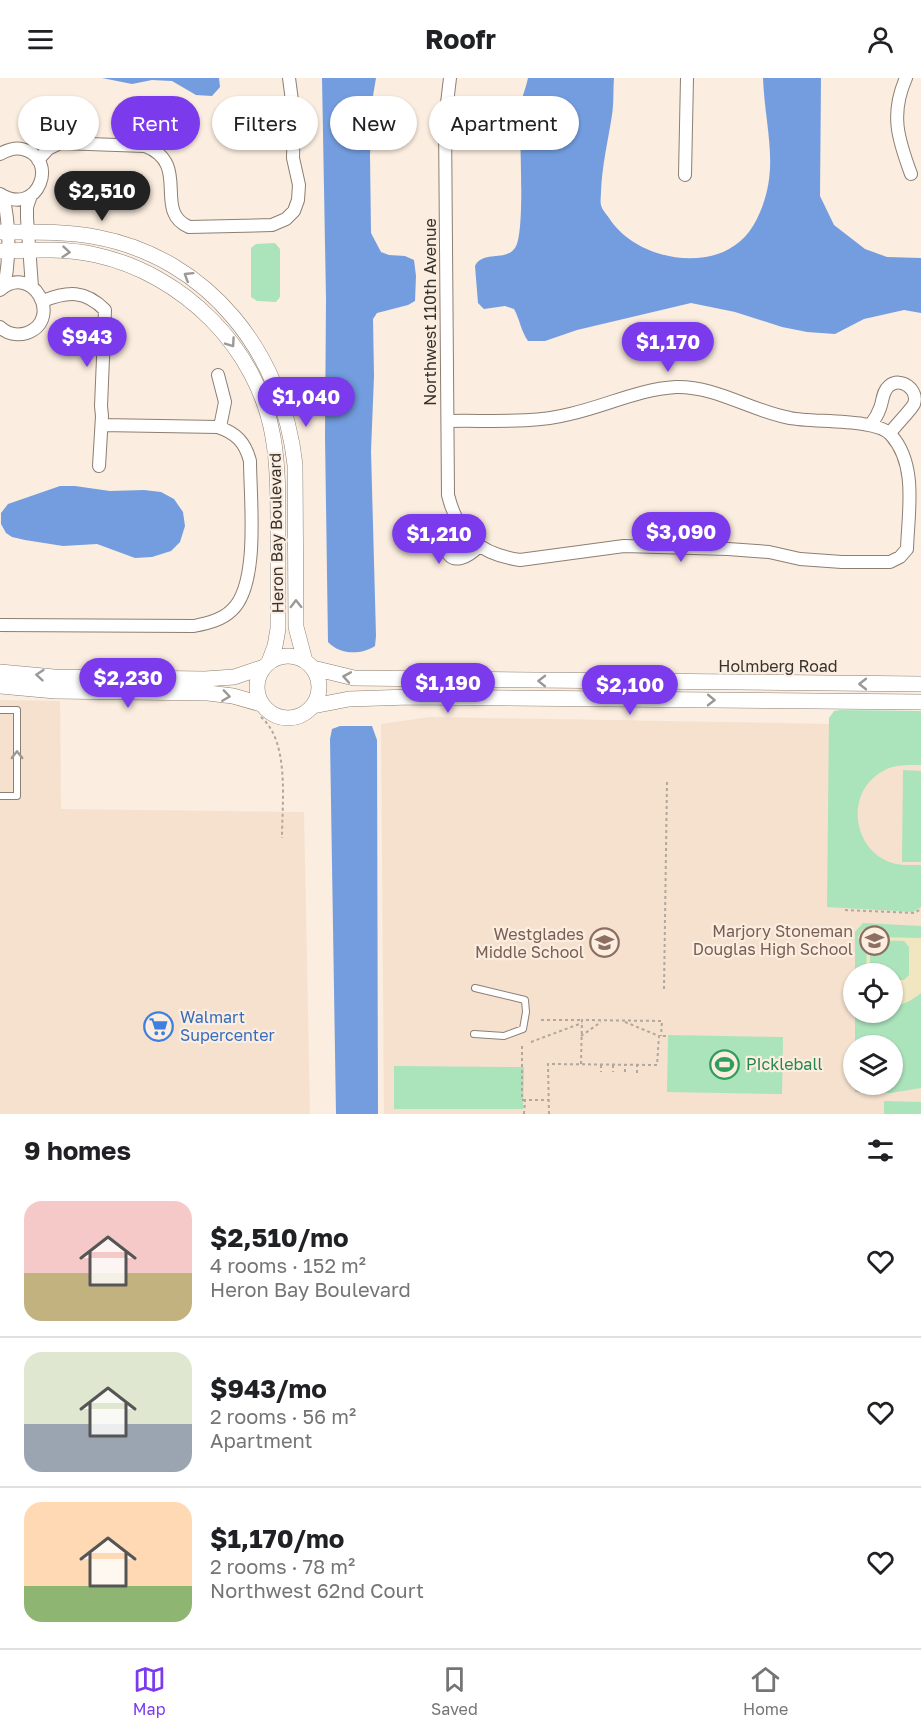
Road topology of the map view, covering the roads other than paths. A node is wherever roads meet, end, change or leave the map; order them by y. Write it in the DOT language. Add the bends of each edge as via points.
graph roads {
  1 [pos="289,78"];
  2 [pos="450,78"];
  3 [pos="687,78"];
  4 [pos="906,78"];
  5 [pos="111,145"];
  6 [pos="156,150"];
  7 [pos="0,154"];
  8 [pos="38,160"];
  9 [pos="911,174"];
  10 [pos="685,175"];
  11 [pos="2,195"];
  12 [pos="31,195"];
  13 [pos="4,232"];
  14 [pos="28,233"];
  15 [pos="29,250"];
  16 [pos="4,251"];
  17 [pos="32,287"];
  18 [pos="2,289"];
  19 [pos="43,301"];
  20 [pos="0,327"];
  21 [pos="218,375"];
  22 [pos="448,421"];
  23 [pos="102,426"];
  24 [pos="220,427"];
  25 [pos="99,466"];
  26 [pos="457,522"];
  27 [pos="475,542"];
  28 [pos="653,547"];
  29 [pos="688,548"];
  30 [pos="0,625"];
  31 [pos="266,665"];
  32 [pos="309,665"];
  33 [pos="0,672"];
  34 [pos="921,684"];
  35 [pos="0,686"];
  36 [pos="921,702"];
  37 [pos="313,706"];
  38 [pos="0,710"];
  39 [pos="260,710"];
  40 [pos="0,796"];
  41 [pos="475,988"];
  42 [pos="474,1034"];
  1 -- 6 [label="street" via="294,116 293,158 299,185 294,211 286,219 272,225 189,227 180,223 174,215 169,169"];
  2 -- 22 [label="street, Northwest 110th Avenue" via="445,120"];
  3 -- 10 [label="street"];
  4 -- 9 [label="street" via="900,93 897,124 898,140"];
  5 -- 8 [label="street" via="60,143"];
  7 -- 8 [label="street" via="18,148"];
  8 -- 12 [label="street" via="43,175"];
  11 -- 12 [label="street" via="16,200"];
  11 -- 13 [label="street"];
  12 -- 14 [label="street" via="27,207"];
  13 -- 14 [label="street, Heron Bay Boulevard"];
  13 -- 16 [label="street"];
  14 -- 15 [label="street"];
  32 -- 14 [label="street, Heron Bay Boulevard, one-way" via="296,627 293,446 282,402 250,337 198,283 131,246 96,237"];
  15 -- 16 [label="street, Heron Bay Boulevard"];
  15 -- 17 [label="street"];
  15 -- 31 [label="street, Heron Bay Boulevard, one-way" via="95,255 159,279 207,316 245,362 268,414 277,466 278,629"];
  16 -- 18 [label="street" via="7,274"];
  17 -- 18 [label="street" via="18,283"];
  17 -- 19 [label="street"];
  19 -- 20 [label="street" via="42,319 30,332 12,334"];
  19 -- 23 [label="street" via="80,294 105,310"];
  21 -- 24 [label="street" via="225,402"];
  22 -- 26 [label="street, Northwest 110th Avenue" via="448,495"];
  22 -- 29 [label="street" via="546,419 678,387 709,391 789,418 881,428 903,455 909,482 908,549 890,562 842,562 769,552"];
  23 -- 24 [label="street"];
  23 -- 25 [label="street"];
  24 -- 30 [label="street" via="241,439 250,461 251,559 244,590 232,611 194,626"];
  26 -- 27 [label="street, Northwest 110th Avenue"];
  26 -- 27 [label="street" via="445,541 450,556 466,558"];
  27 -- 28 [label="street" via="502,557 519,560 624,546"];
  28 -- 29 [label="street"];
  28 -- 29 [label="street" via="659,526 675,521 684,525"];
  31 -- 32 [label="street" via="290,656"];
  31 -- 33 [label="street, one-way" via="234,677 205,679 54,677"];
  31 -- 39 [label="street" via="256,689"];
  34 -- 32 [label="street, Holmberg Road, one-way" via="354,678"];
  32 -- 37 [label="street" via="320,687"];
  35 -- 39 [label="street, one-way" via="54,691 207,693 232,696"];
  37 -- 36 [label="street, one-way" via="349,699 410,697"];
  37 -- 39 [label="street" via="297,718 287,719"];
  40 -- 38 [label="lane, one-way" via="17,796 17,710"];
  41 -- 42 [label="lane" via="525,1000 526,1012 523,1029 504,1036"];
}
